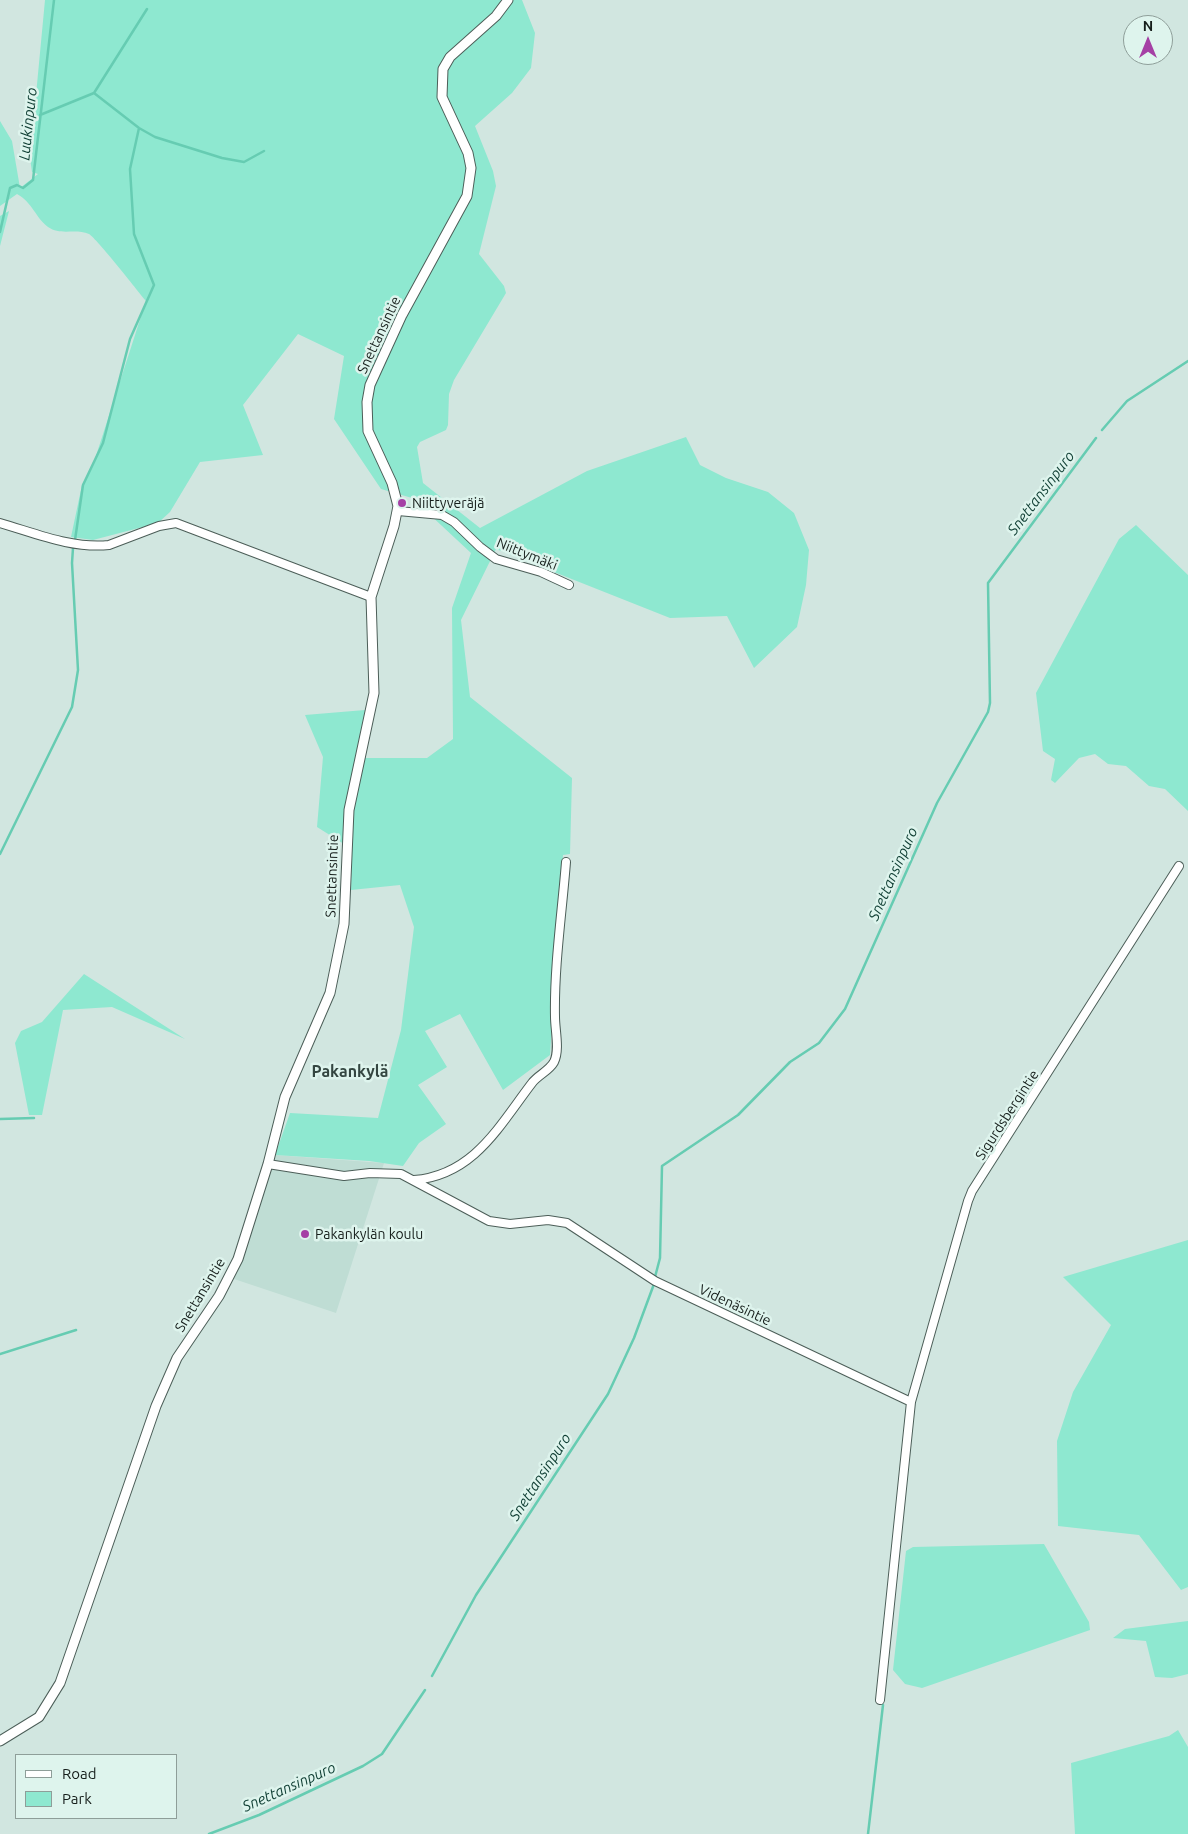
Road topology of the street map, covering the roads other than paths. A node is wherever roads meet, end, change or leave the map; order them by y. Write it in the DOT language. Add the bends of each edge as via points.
graph roads {
  1 [pos="508,0"];
  2 [pos="398,511"];
  3 [pos="0,523"];
  4 [pos="569,585"];
  5 [pos="371,597"];
  6 [pos="566,862"];
  7 [pos="1179,866"];
  8 [pos="268,1164"];
  9 [pos="412,1180"];
  10 [pos="912,1402"];
  11 [pos="880,1700"];
  12 [pos="0,1742"];
  1 -- 2 [label="street, Snettansintie" via="496,16 450,57 443,70 442,97 468,153 471,183 468,196 402,315 370,385 366,415 368,431 394,489"];
  2 -- 4 [label="street, Niittymäki" via="442,515 496,559 541,572"];
  2 -- 5 [label="street, Snettansintie"];
  3 -- 5 [label="street" via="73,544 101,546 159,526 176,524"];
  5 -- 8 [label="street, Snettansintie" via="374,694 349,810 344,924 338,958 330,993 285,1097"];
  6 -- 9 [label="street" via="555,992 554,1062 536,1078 486,1144 473,1156 452,1171 434,1178"];
  7 -- 10 [label="street, Sigurdsbergintie" via="972,1191"];
  8 -- 9 [label="street, Videnäsintie" via="344,1176 401,1174"];
  8 -- 12 [label="street, Snettansintie" via="229,1280 177,1358 156,1406 60,1683 39,1717"];
  9 -- 10 [label="street, Videnäsintie" via="489,1221 510,1224 548,1220 567,1223 656,1281"];
  10 -- 11 [label="street"];
}
